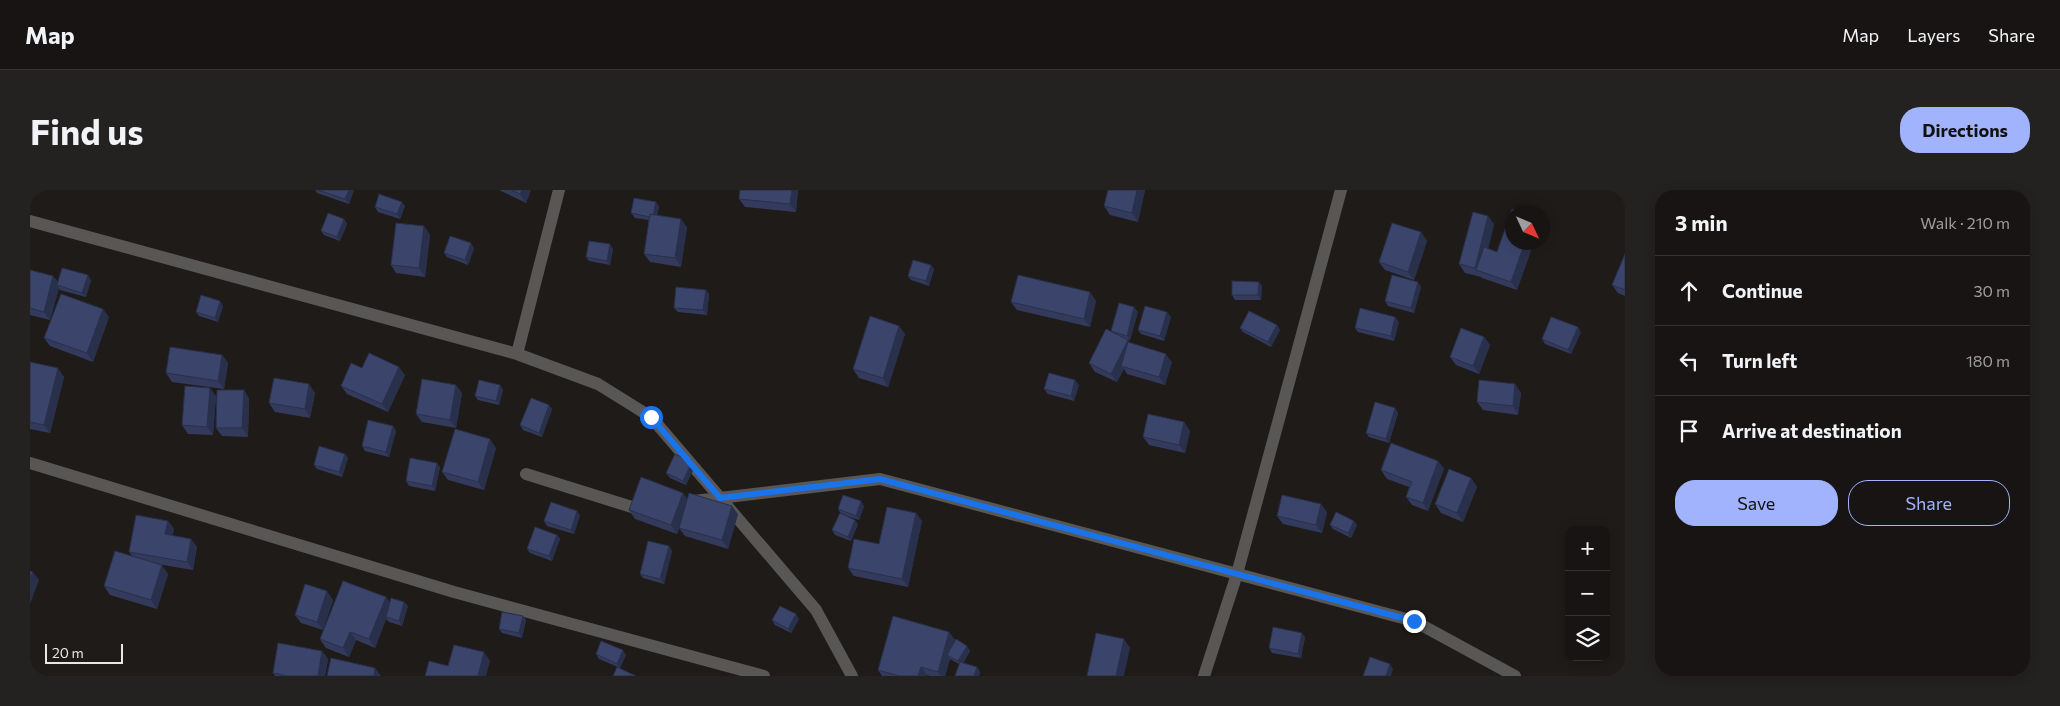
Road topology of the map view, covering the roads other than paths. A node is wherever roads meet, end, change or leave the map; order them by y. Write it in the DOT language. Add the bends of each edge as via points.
graph roads {
  1 [pos="559,190"];
  2 [pos="1341,190"];
  3 [pos="30,220"];
  4 [pos="517,354"];
  5 [pos="30,463"];
  6 [pos="526,474"];
  7 [pos="720,498"];
  8 [pos="682,502"];
  9 [pos="663,505"];
  10 [pos="1237,574"];
  11 [pos="764,676"];
  12 [pos="852,676"];
  13 [pos="1204,676"];
  14 [pos="1515,676"];
  1 -- 4 [label="street"];
  2 -- 10 [label="street"];
  3 -- 4 [label="street"];
  4 -- 7 [label="street" via="598,384 651,417"];
  5 -- 11 [label="street" via="454,592"];
  6 -- 9 [label="street" via="635,508"];
  7 -- 8 [label="street"];
  7 -- 10 [label="street" via="880,479"];
  7 -- 12 [label="street" via="816,610"];
  10 -- 13 [label="street"];
  10 -- 14 [label="street" via="1414,621"];
}
